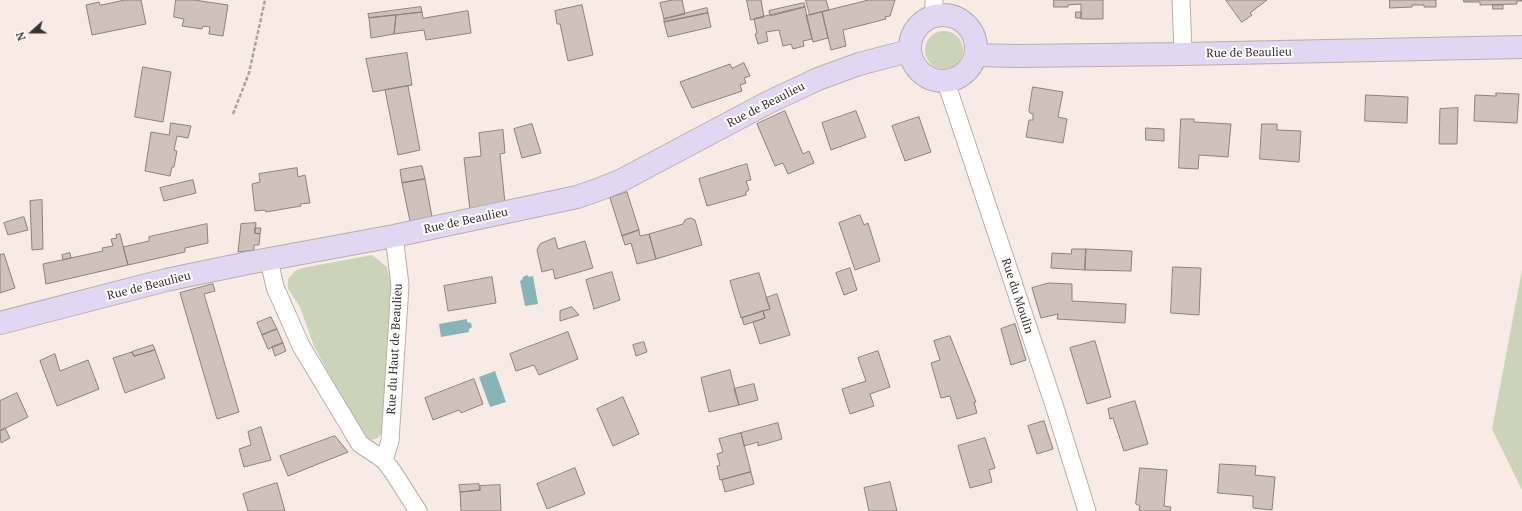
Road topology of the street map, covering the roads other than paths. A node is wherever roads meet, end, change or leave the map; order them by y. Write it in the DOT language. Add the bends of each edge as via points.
graph roads {
  1 [pos="1181,0"];
  2 [pos="934,8"];
  3 [pos="1522,47"];
  4 [pos="909,51"];
  5 [pos="1183,54"];
  6 [pos="976,55"];
  7 [pos="946,82"];
  8 [pos="394,236"];
  9 [pos="269,260"];
  10 [pos="0,323"];
  11 [pos="384,460"];
  12 [pos="418,511"];
  13 [pos="1087,511"];
  1 -- 5 [label="street"];
  2 -- 4 [label="street" via="916,28"];
  2 -- 6 [label="street" via="966,24 973,33"];
  3 -- 5 [label="street, Rue de Beaulieu"];
  4 -- 7 [label="street" via="912,61 926,77"];
  4 -- 8 [label="street, Rue de Beaulieu" via="859,64 818,79 600,189 577,197"];
  5 -- 6 [label="street, Rue de Beaulieu"];
  6 -- 7 [label="street" via="966,73"];
  7 -- 13 [label="street, Rue du Moulin"];
  8 -- 9 [label="street, Rue de Beaulieu"];
  8 -- 11 [label="street, Rue du Haut de Beaulieu" via="400,285 390,441"];
  9 -- 10 [label="street, Rue de Beaulieu" via="166,280"];
  9 -- 11 [label="street" via="275,287 301,346 360,444"];
  11 -- 12 [label="street"];
}
